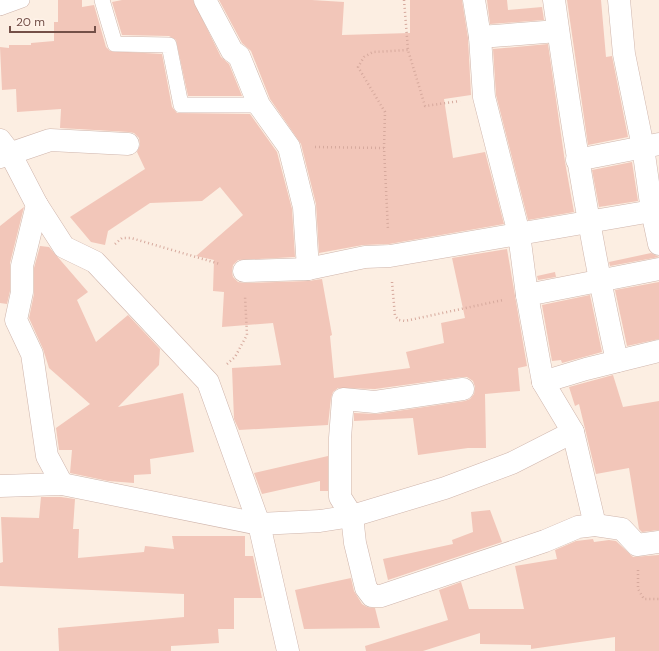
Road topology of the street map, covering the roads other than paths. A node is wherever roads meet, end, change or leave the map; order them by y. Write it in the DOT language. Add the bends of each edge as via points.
graph roads {
  1 [pos="22,0"];
  2 [pos="102,0"];
  3 [pos="205,0"];
  4 [pos="474,0"];
  5 [pos="554,0"];
  6 [pos="619,0"];
  7 [pos="0,8"];
  8 [pos="558,31"];
  9 [pos="480,37"];
  10 [pos="259,105"];
  11 [pos="128,144"];
  12 [pos="651,145"];
  13 [pos="3,150"];
  14 [pos="576,160"];
  15 [pos="37,205"];
  16 [pos="652,211"];
  17 [pos="587,222"];
  18 [pos="519,234"];
  19 [pos="659,244"];
  20 [pos="308,269"];
  21 [pos="659,270"];
  22 [pos="244,272"];
  23 [pos="599,282"];
  24 [pos="527,295"];
  25 [pos="659,352"];
  26 [pos="617,361"];
  27 [pos="543,382"];
  28 [pos="463,389"];
  29 [pos="573,432"];
  30 [pos="62,484"];
  31 [pos="0,486"];
  32 [pos="352,516"];
  33 [pos="259,524"];
  34 [pos="595,525"];
  35 [pos="659,542"];
  36 [pos="288,651"];
  1 -- 7 [label="lane"];
  2 -- 10 [label="lane" via="114,44 169,45 181,105"];
  3 -- 10 [label="street" via="232,51 239,56"];
  4 -- 9 [label="street"];
  5 -- 8 [label="street"];
  6 -- 12 [label="street" via="624,54"];
  8 -- 9 [label="street"];
  8 -- 14 [label="street"];
  9 -- 18 [label="street" via="484,96"];
  10 -- 20 [label="street" via="289,147 304,207"];
  11 -- 13 [label="street" via="50,140"];
  12 -- 14 [label="street"];
  12 -- 16 [label="street"];
  13 -- 15 [label="street"];
  14 -- 17 [label="street"];
  15 -- 30 [label="street" via="22,266 22,292 16,320 32,354 47,456"];
  15 -- 33 [label="street" via="64,247 95,262 208,382"];
  16 -- 17 [label="street"];
  16 -- 19 [label="street"];
  17 -- 18 [label="street"];
  17 -- 23 [label="street"];
  18 -- 20 [label="street" via="390,256 365,257"];
  18 -- 24 [label="street"];
  20 -- 22 [label="street"];
  21 -- 23 [label="street"];
  23 -- 24 [label="street"];
  23 -- 26 [label="street"];
  24 -- 27 [label="street"];
  25 -- 26 [label="street"];
  26 -- 27 [label="street"];
  27 -- 29 [label="street"];
  28 -- 32 [label="street" via="375,402 343,399 340,497"];
  29 -- 32 [label="street" via="512,463 453,485"];
  29 -- 34 [label="street"];
  30 -- 31 [label="street"];
  30 -- 33 [label="street"];
  32 -- 33 [label="street" via="307,523"];
  32 -- 34 [label="street" via="355,543 366,588 372,596 381,596 545,541 578,527"];
  33 -- 36 [label="street"];
  34 -- 35 [label="street" via="622,529 637,545"];
}
